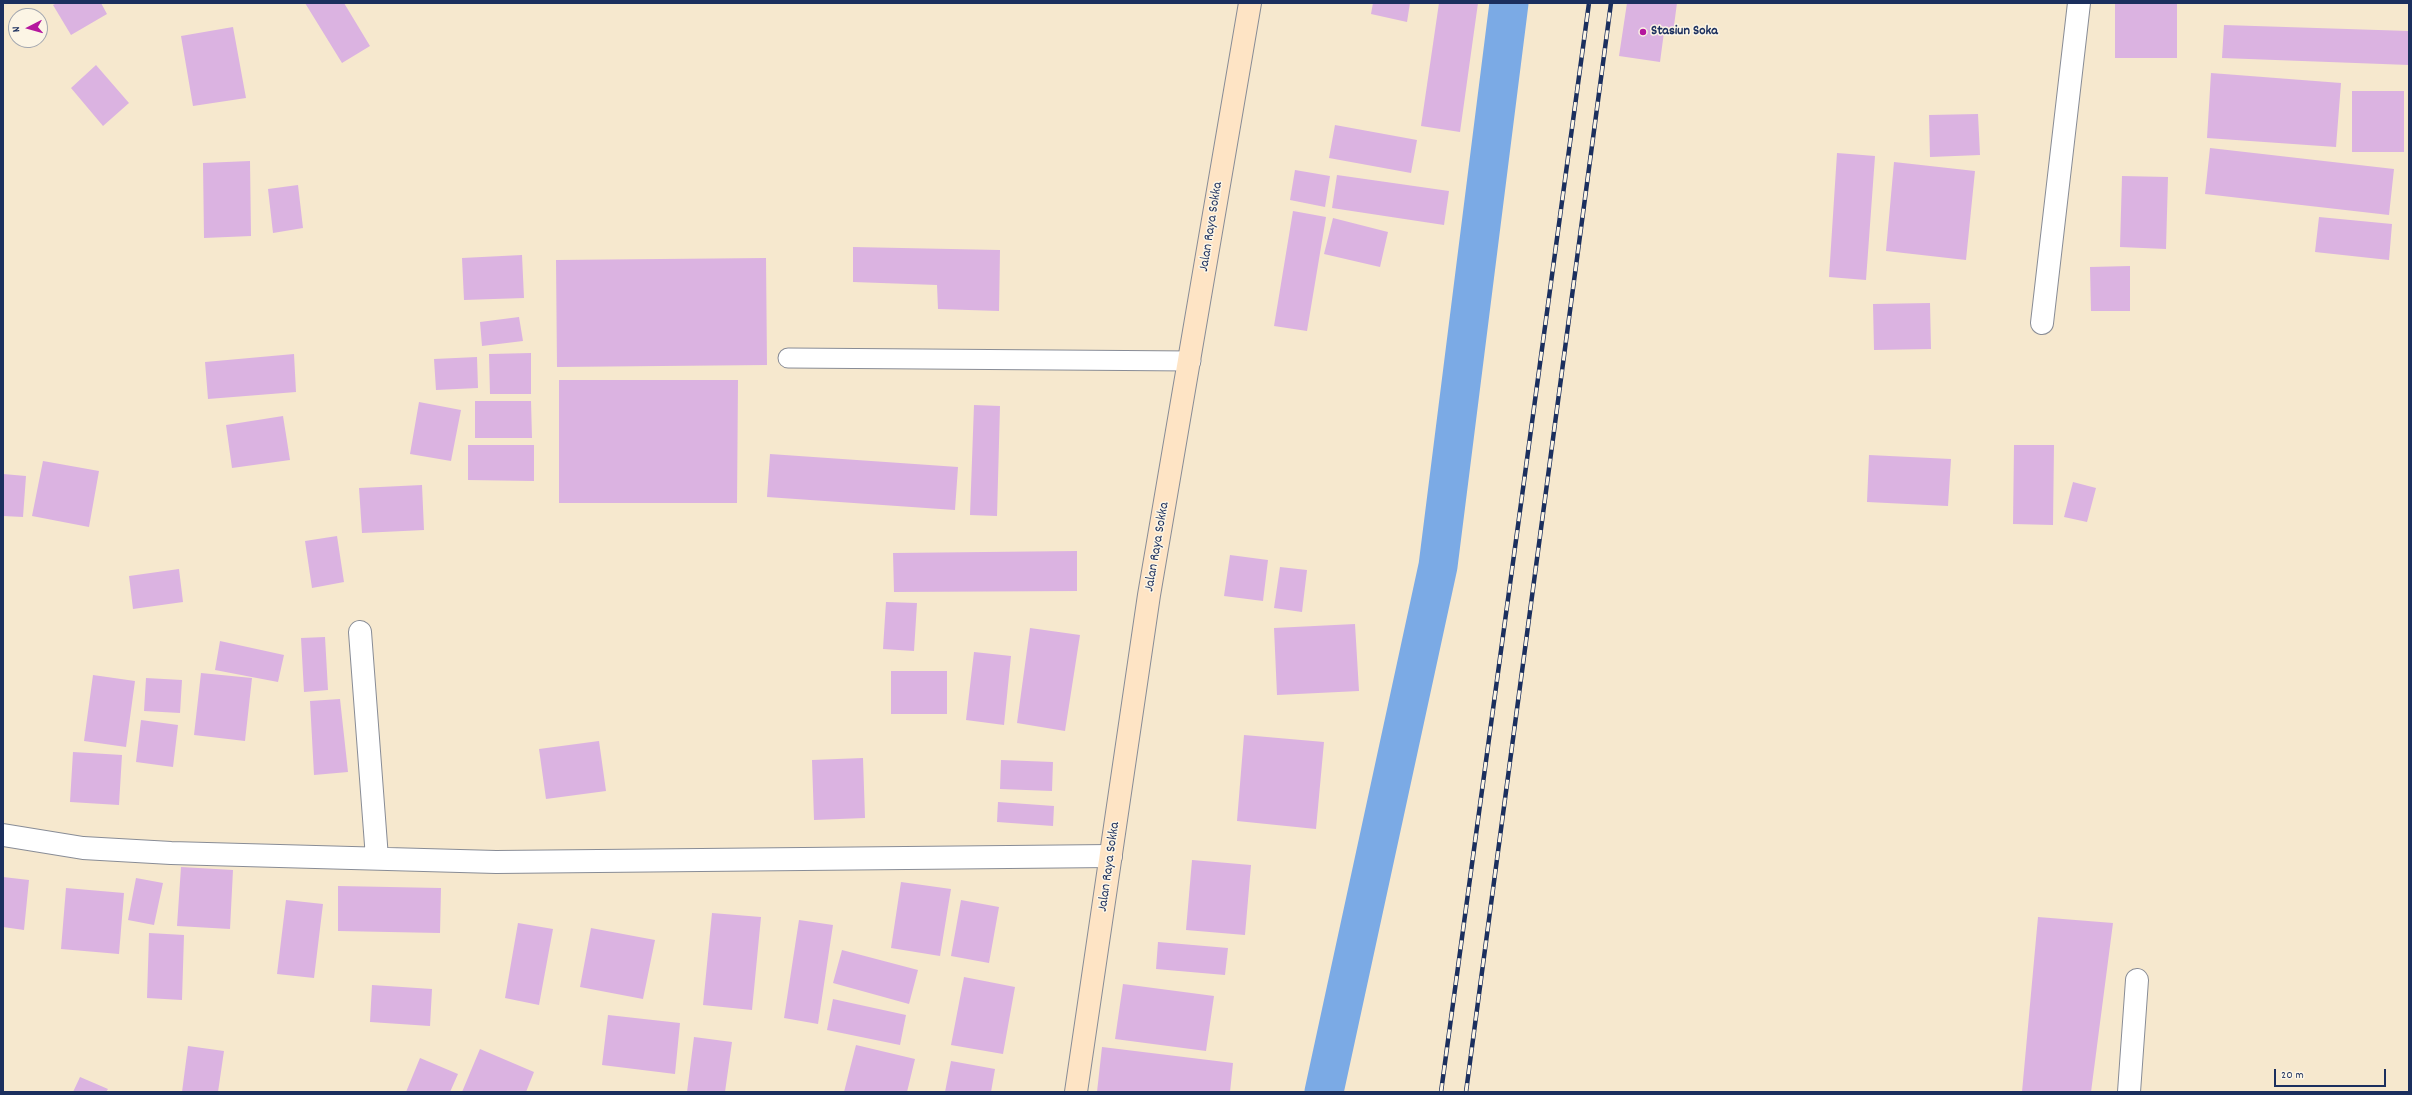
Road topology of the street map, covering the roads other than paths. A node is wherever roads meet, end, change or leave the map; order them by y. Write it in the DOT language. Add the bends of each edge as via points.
graph roads {
  1 [pos="1250,3"];
  2 [pos="2079,3"];
  3 [pos="2042,323"];
  4 [pos="788,358"];
  5 [pos="1191,360"];
  6 [pos="360,632"];
  7 [pos="3,835"];
  8 [pos="1112,856"];
  9 [pos="377,858"];
  10 [pos="2137,980"];
  11 [pos="1076,1092"];
  12 [pos="2129,1092"];
  1 -- 5 [label="main road, Jalan Raya Sokka"];
  2 -- 3 [label="street"];
  4 -- 5 [label="lane"];
  5 -- 8 [label="main road, Jalan Raya Sokka" via="1149,595"];
  6 -- 9 [label="street"];
  7 -- 9 [label="street" via="83,848 171,853"];
  8 -- 9 [label="street" via="496,862"];
  8 -- 11 [label="main road, Jalan Raya Sokka"];
  10 -- 12 [label="street"];
}
